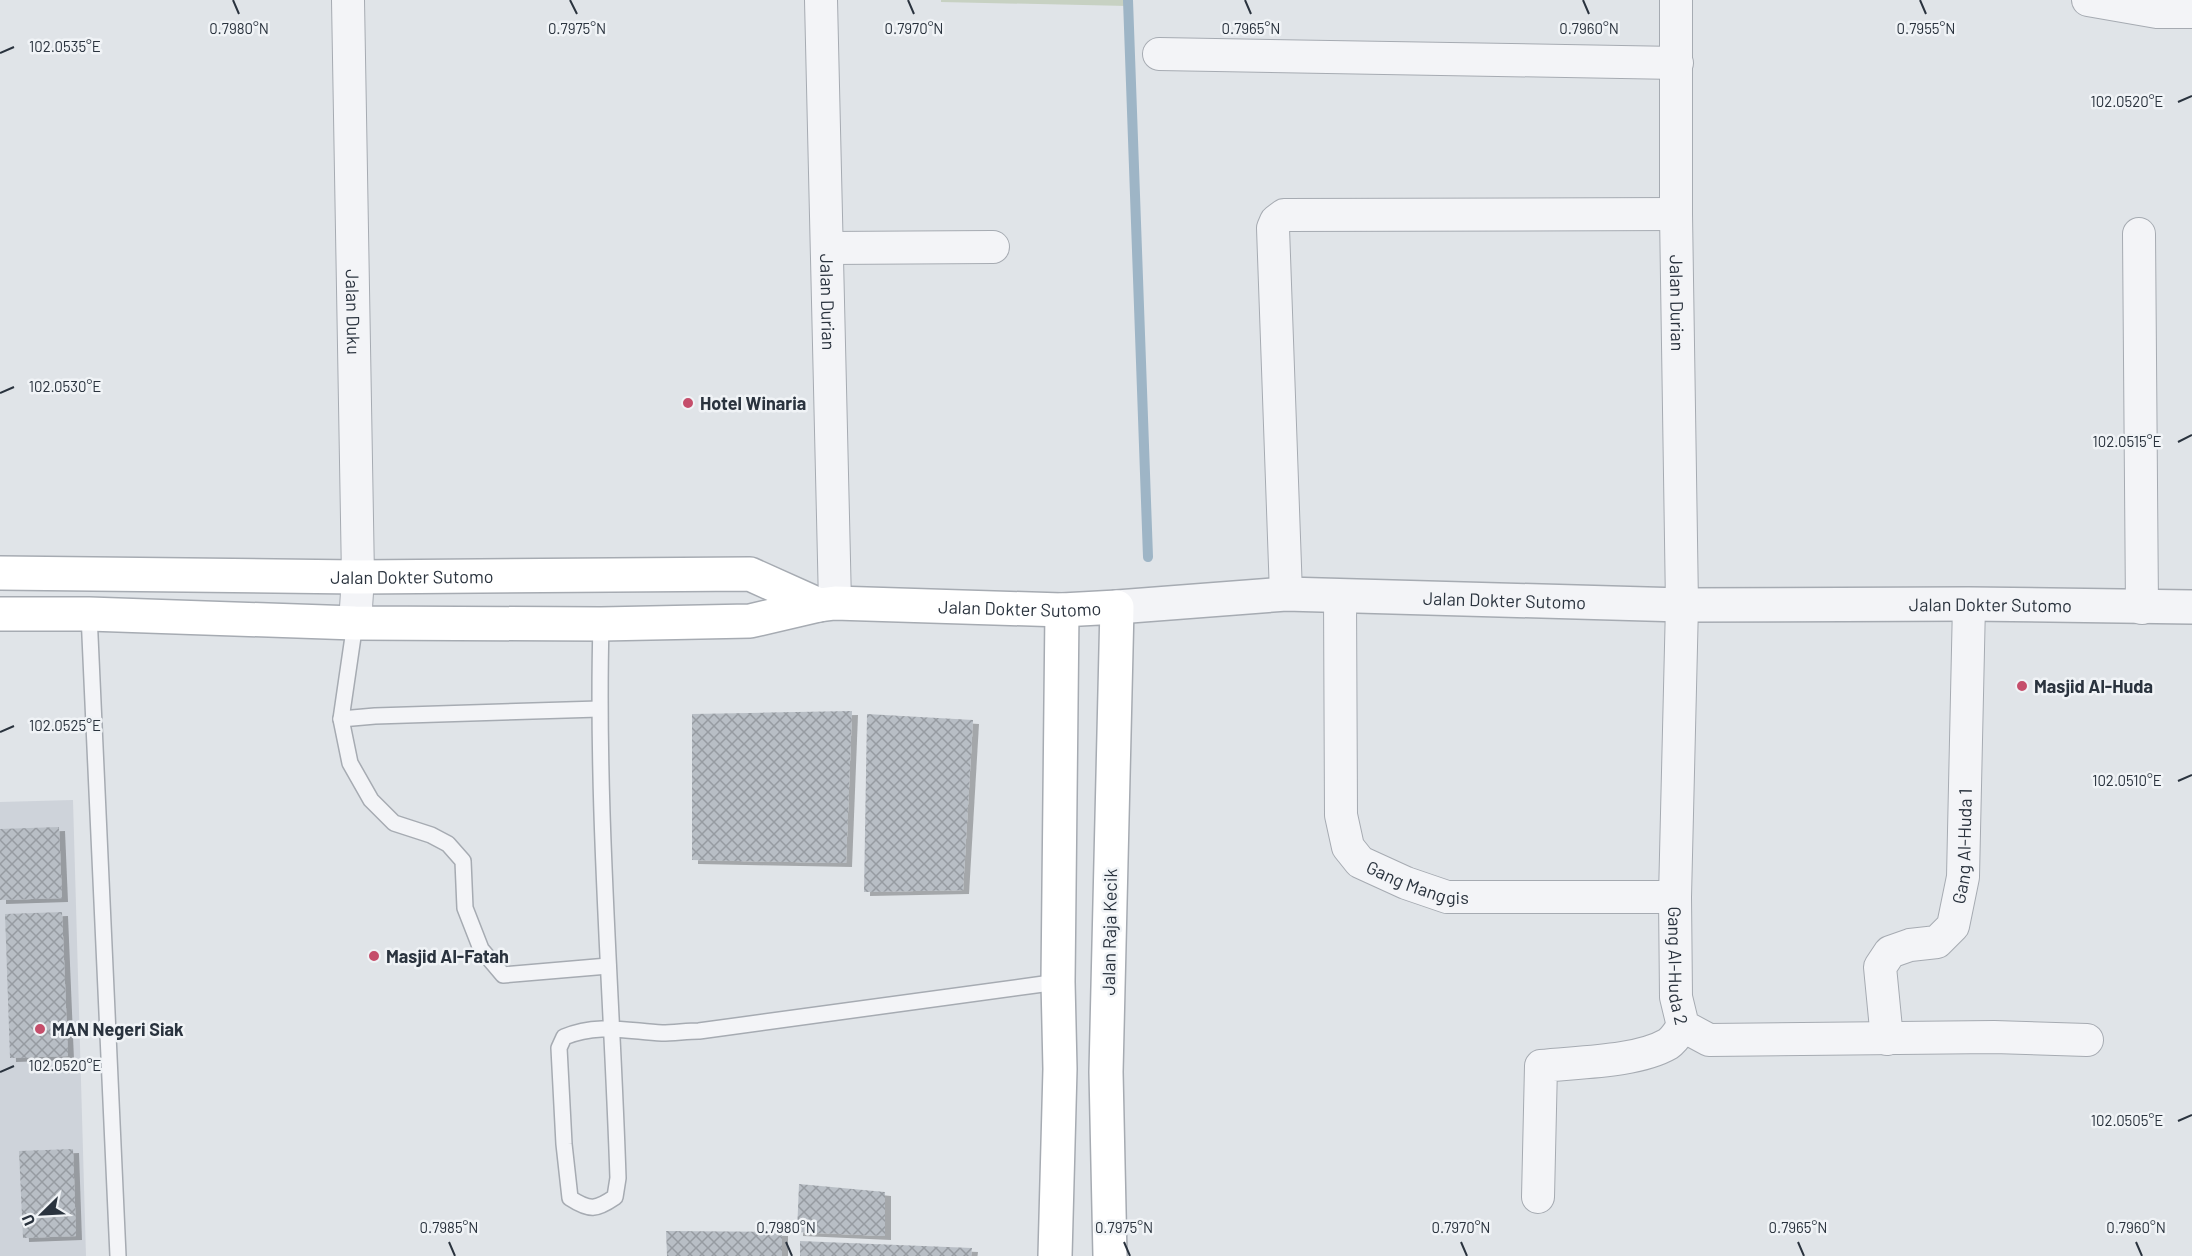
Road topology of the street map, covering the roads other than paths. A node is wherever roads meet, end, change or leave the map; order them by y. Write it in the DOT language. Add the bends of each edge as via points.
graph roads {
  1 [pos="348,0"];
  2 [pos="821,0"];
  3 [pos="1676,0"];
  4 [pos="2088,0"];
  5 [pos="2192,12"];
  6 [pos="1159,54"];
  7 [pos="1677,63"];
  8 [pos="1676,214"];
  9 [pos="2139,234"];
  10 [pos="993,247"];
  11 [pos="828,248"];
  12 [pos="0,573"];
  13 [pos="358,577"];
  14 [pos="1286,594"];
  15 [pos="1340,596"];
  16 [pos="827,604"];
  17 [pos="1969,604"];
  18 [pos="1682,605"];
  19 [pos="1117,607"];
  20 [pos="2142,608"];
  21 [pos="2192,608"];
  22 [pos="1062,610"];
  23 [pos="0,614"];
  24 [pos="89,614"];
  25 [pos="355,623"];
  26 [pos="601,624"];
  27 [pos="599,709"];
  28 [pos="341,719"];
  29 [pos="1675,897"];
  30 [pos="608,966"];
  31 [pos="1058,982"];
  32 [pos="1683,1026"];
  33 [pos="613,1028"];
  34 [pos="1887,1039"];
  35 [pos="2088,1040"];
  36 [pos="1060,1069"];
  37 [pos="1106,1072"];
  38 [pos="1538,1197"];
  39 [pos="118,1256"];
  40 [pos="1054,1256"];
  41 [pos="1110,1256"];
  1 -- 13 [label="street, Jalan Duku"];
  2 -- 11 [label="street, Jalan Durian"];
  3 -- 7 [label="street, Jalan Durian"];
  4 -- 5 [label="street" via="2157,12"];
  6 -- 7 [label="street"];
  7 -- 8 [label="street, Jalan Durian"];
  8 -- 14 [label="street" via="1284,215 1276,220 1272,228"];
  8 -- 18 [label="street, Jalan Durian"];
  9 -- 20 [label="street"];
  10 -- 11 [label="street"];
  11 -- 16 [label="street, Jalan Durian"];
  12 -- 13 [label="main road, Jalan Dokter Sutomo"];
  13 -- 16 [label="main road, Jalan Dokter Sutomo" via="750,574"];
  13 -- 25 [label="street, Jalan Duku"];
  14 -- 15 [label="street, Jalan Dokter Sutomo"];
  14 -- 19 [label="street, Jalan Dokter Sutomo"];
  15 -- 18 [label="street, Jalan Dokter Sutomo"];
  15 -- 29 [label="street, Gang Manggis" via="1341,815 1348,847 1360,862 1447,897"];
  16 -- 22 [label="main road, Jalan Dokter Sutomo"];
  16 -- 26 [label="main road, Jalan Dokter Sutomo" via="750,621"];
  17 -- 18 [label="street, Jalan Dokter Sutomo"];
  17 -- 20 [label="street, Jalan Dokter Sutomo"];
  17 -- 34 [label="street, Gang Al-Huda 1" via="1964,877 1953,926 1937,942 1890,952 1880,967"];
  18 -- 29 [label="street, Gang Al-Huda 2"];
  19 -- 22 [label="main road, Jalan Dokter Sutomo"];
  19 -- 37 [label="main road, Jalan Raja Kecik"];
  20 -- 21 [label="street, Jalan Dokter Sutomo"];
  22 -- 31 [label="main road"];
  23 -- 24 [label="main road, Jalan Dokter Sutomo"];
  24 -- 25 [label="main road, Jalan Dokter Sutomo"];
  24 -- 39 [label="lane"];
  25 -- 26 [label="main road, Jalan Dokter Sutomo"];
  25 -- 28 [label="lane"];
  26 -- 27 [label="lane"];
  27 -- 28 [label="lane"];
  27 -- 30 [label="lane"];
  28 -- 30 [label="lane" via="350,762 370,800 394,823 448,844 463,861 465,908 481,949 503,975"];
  29 -- 32 [label="street, Gang Al-Huda 2" via="1676,997"];
  30 -- 33 [label="lane"];
  31 -- 33 [label="lane" via="699,1031 664,1033"];
  31 -- 36 [label="main road"];
  32 -- 34 [label="street, Gang Al-Huda 2" via="1709,1040"];
  32 -- 38 [label="street" via="1671,1042 1648,1052 1541,1066"];
  33 -- 33 [label="lane" via="580,1030 564,1037 559,1048 570,1198 585,1208 600,1207 615,1197 618,1178"];
  34 -- 35 [label="street, Gang Al-Huda 2"];
  36 -- 37 [label="main road"];
  36 -- 40 [label="main road"];
  37 -- 41 [label="main road, Jalan Raja Kecik"];
}
